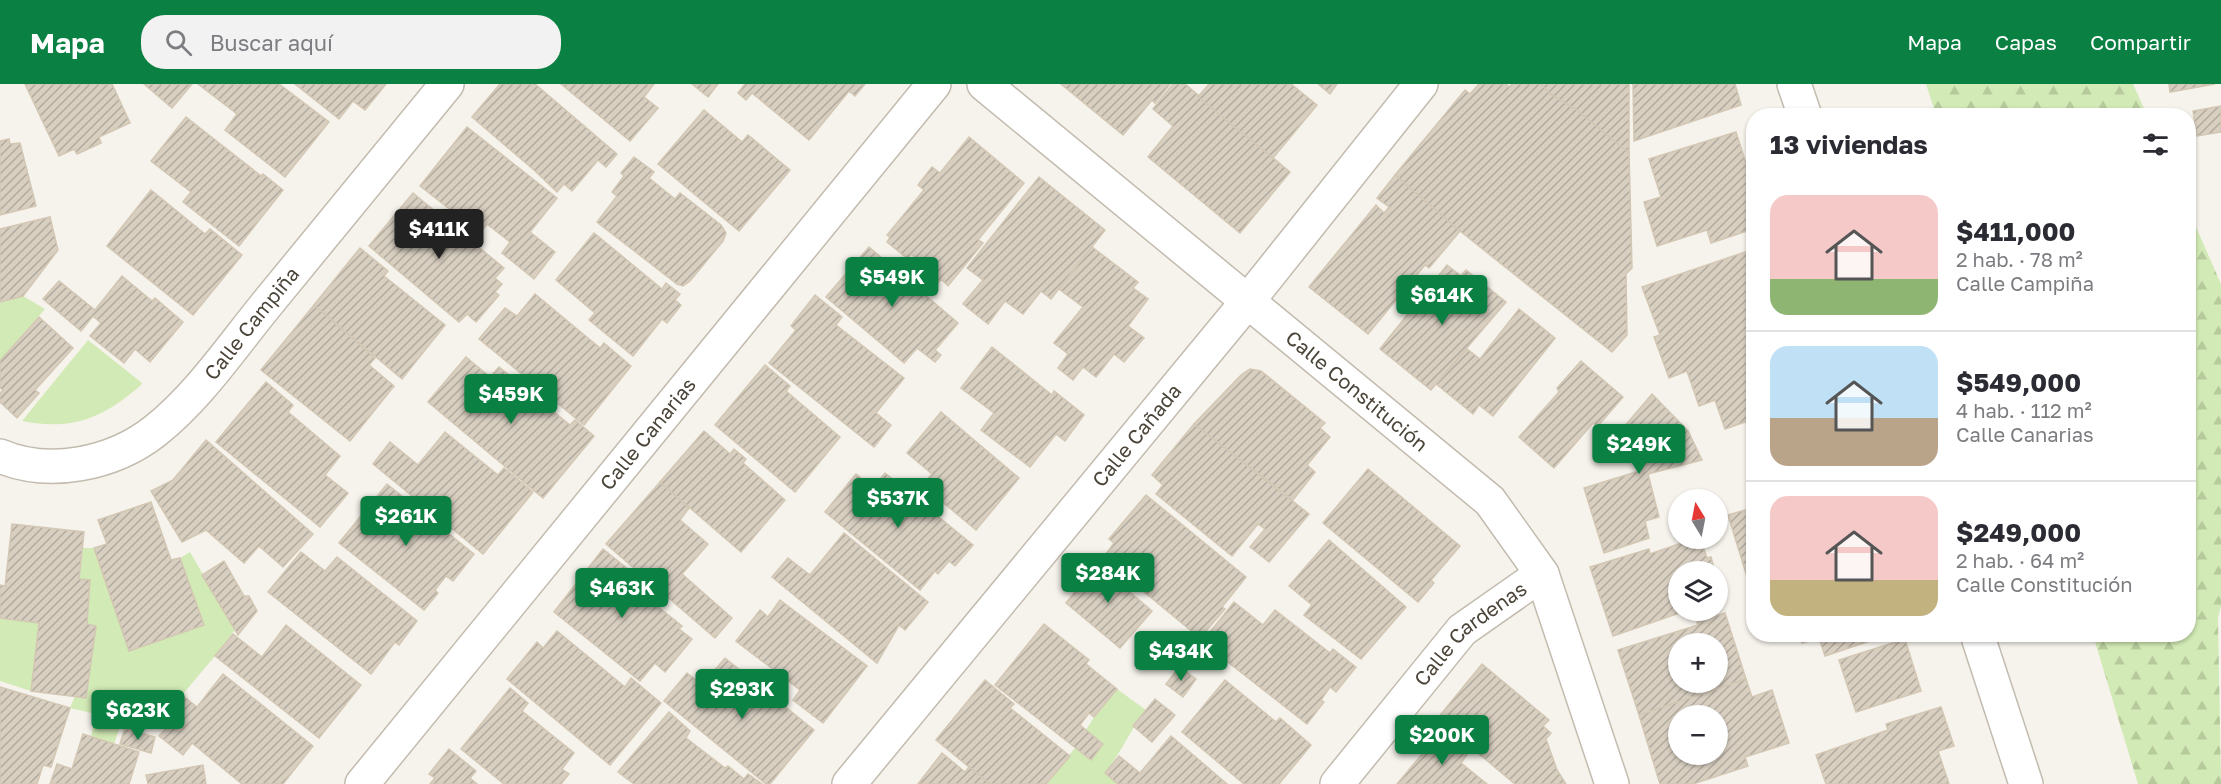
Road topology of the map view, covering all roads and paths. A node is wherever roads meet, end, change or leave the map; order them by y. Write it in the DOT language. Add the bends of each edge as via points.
graph roads {
  1 [pos="447,84"];
  2 [pos="934,84"];
  3 [pos="984,84"];
  4 [pos="1421,84"];
  5 [pos="1794,84"];
  6 [pos="1802,108"];
  7 [pos="1247,302"];
  8 [pos="0,456"];
  9 [pos="1542,574"];
  10 [pos="1980,642"];
  11 [pos="363,784"];
  12 [pos="849,784"];
  13 [pos="1336,784"];
  14 [pos="1612,784"];
  15 [pos="2026,784"];
  1 -- 8 [label="street, Calle Campiña" via="205,380 154,432 91,462 54,466 14,462"];
  2 -- 11 [label="street, Calle Canarias"];
  3 -- 7 [label="street, Calle Constitución"];
  4 -- 7 [label="street, Calle Cañada"];
  5 -- 6 [label="street"];
  7 -- 9 [label="street, Calle Constitución" via="1490,501"];
  7 -- 12 [label="street, Calle Cañada"];
  9 -- 13 [label="street, Calle Cardenas" via="1462,630"];
  9 -- 14 [label="street, Calle Constitución"];
  10 -- 15 [label="street"];
}
